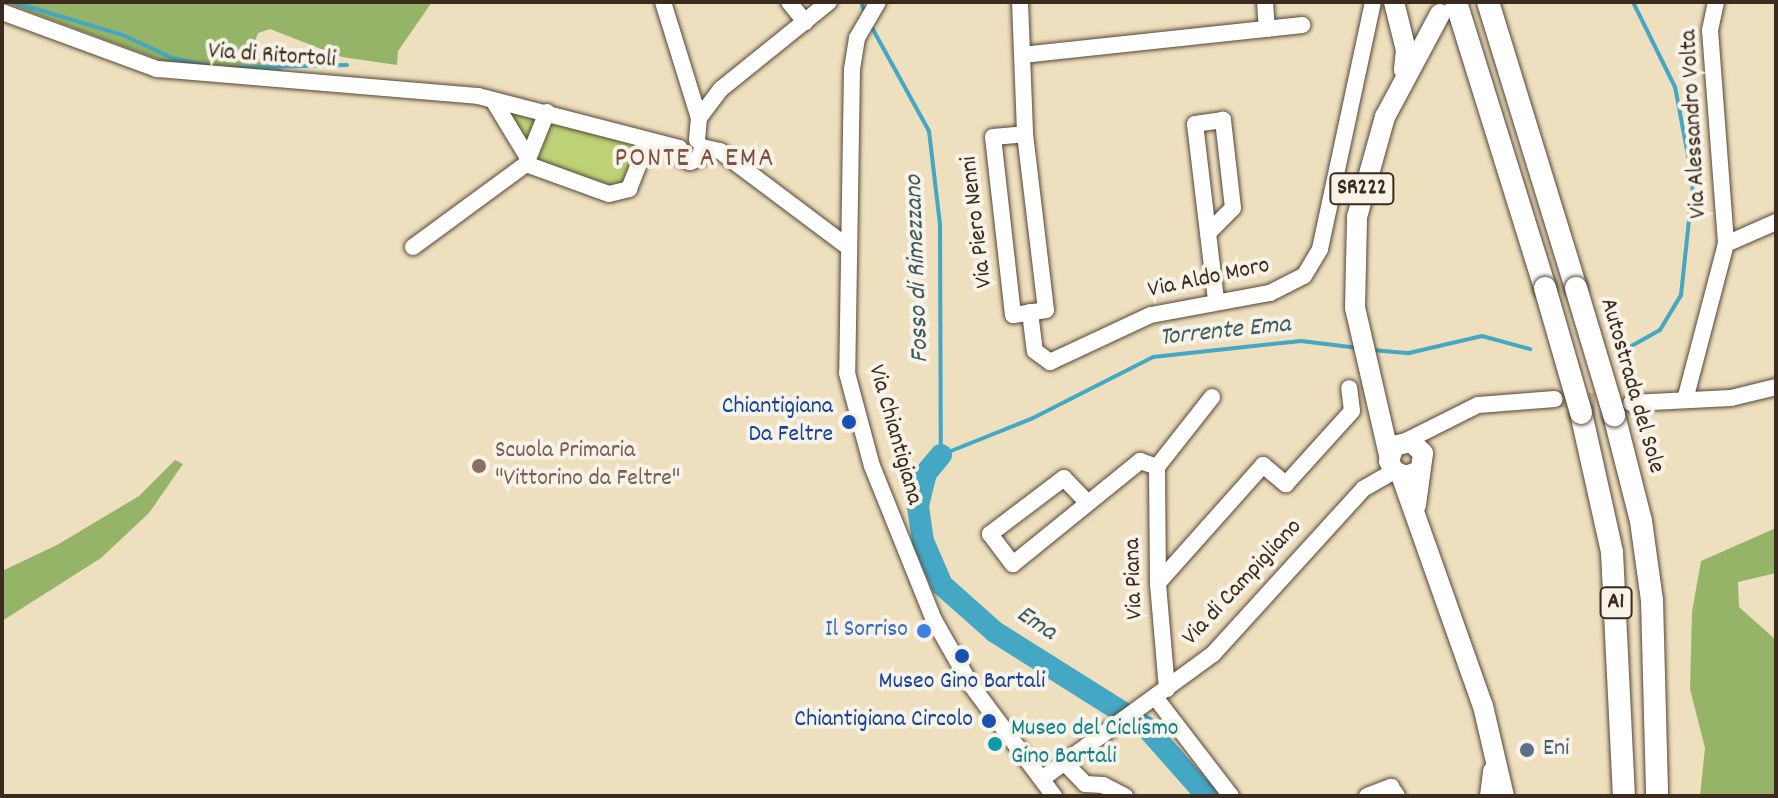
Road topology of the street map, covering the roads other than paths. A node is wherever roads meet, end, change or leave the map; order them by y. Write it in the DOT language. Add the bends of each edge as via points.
graph roads {
  1 [pos="663,2"];
  2 [pos="789,2"];
  3 [pos="829,2"];
  4 [pos="1020,2"];
  5 [pos="1265,2"];
  6 [pos="1373,2"];
  7 [pos="1396,2"];
  8 [pos="1488,2"];
  9 [pos="1716,2"];
  10 [pos="1448,9"];
  11 [pos="2,12"];
  12 [pos="871,13"];
  13 [pos="805,22"];
  14 [pos="1302,25"];
  15 [pos="1267,29"];
  16 [pos="1022,55"];
  17 [pos="1402,78"];
  18 [pos="493,100"];
  19 [pos="547,112"];
  20 [pos="699,118"];
  21 [pos="1025,134"];
  22 [pos="648,141"];
  23 [pos="700,143"];
  24 [pos="527,161"];
  25 [pos="1776,222"];
  26 [pos="1208,233"];
  27 [pos="1726,244"];
  28 [pos="413,247"];
  29 [pos="849,248"];
  30 [pos="1216,301"];
  31 [pos="1030,312"];
  32 [pos="1776,387"];
  33 [pos="1349,388"];
  34 [pos="1212,397"];
  35 [pos="1555,399"];
  36 [pos="1685,400"];
  37 [pos="1622,409"];
  38 [pos="1405,458"];
  39 [pos="1157,467"];
  40 [pos="1086,501"];
  41 [pos="1158,583"];
  42 [pos="1470,674"];
  43 [pos="1155,698"];
  44 [pos="1065,763"];
  45 [pos="1491,770"];
  46 [pos="1043,778"];
  47 [pos="1054,796"];
  48 [pos="1125,796"];
  49 [pos="1231,796"];
  50 [pos="1367,796"];
  51 [pos="1397,796"];
  52 [pos="1488,796"];
  53 [pos="1496,796"];
  54 [pos="1504,796"];
  55 [pos="1624,796"];
  56 [pos="1657,796"];
  1 -- 20 [label="street"];
  2 -- 13 [label="street"];
  3 -- 13 [label="street"];
  4 -- 16 [label="street"];
  5 -- 15 [label="street"];
  6 -- 30 [label="street, Via Aldo Moro" via="1320,249 1309,270 1287,287"];
  7 -- 10 [label="main road, SR222" via="1415,18"];
  7 -- 17 [label="main road, SR222" via="1406,50"];
  8 -- 37 [label="highway, Autostrada del Sole / A1, bridge" via="1576,288"];
  9 -- 27 [label="street, Via Alessandro Volta" via="1710,30"];
  10 -- 17 [label="main road, SR222"];
  10 -- 55 [label="highway, A1, bridge" via="1545,288 1581,413 1612,552"];
  11 -- 18 [label="street, Via di Ritortoli" via="157,69"];
  12 -- 29 [label="street, Via Chiantigiana" via="852,69"];
  13 -- 20 [label="street" via="721,89"];
  14 -- 15 [label="street"];
  15 -- 16 [label="street"];
  16 -- 21 [label="street"];
  17 -- 38 [label="main road, SR222" via="1362,187 1354,250 1355,308 1371,380 1384,425"];
  18 -- 19 [label="street, Via di Ritortoli"];
  18 -- 24 [label="street"];
  19 -- 22 [label="street, Via di Ritortoli"];
  19 -- 24 [label="street"];
  20 -- 23 [label="street"];
  21 -- 31 [label="street" via="1046,310"];
  21 -- 31 [label="street, Via Piero Nenni" via="993,137 1013,315"];
  22 -- 23 [label="street, Via di Ritortoli" via="679,148 681,158 690,162 700,158"];
  22 -- 24 [label="street" via="629,189 621,194"];
  23 -- 29 [label="street" via="720,151"];
  24 -- 28 [label="street"];
  25 -- 27 [label="street"];
  26 -- 26 [label="street" via="1233,208 1223,120 1195,124"];
  26 -- 30 [label="street"];
  27 -- 36 [label="street, Via Alessandro Volta"];
  29 -- 46 [label="street, Via Chiantigiana" via="847,373 872,466 934,620 971,685"];
  30 -- 31 [label="street, Via Aldo Moro" via="1133,322 1050,362 1035,351"];
  32 -- 36 [label="street" via="1731,398"];
  33 -- 41 [label="street" via="1352,411 1286,484 1263,465"];
  34 -- 39 [label="street"];
  35 -- 38 [label="street" via="1478,405 1428,433"];
  36 -- 37 [label="street"];
  37 -- 56 [label="highway, Autostrada del Sole / A1" via="1652,600"];
  38 -- 42 [label="main road" via="1417,515"];
  38 -- 43 [label="street, Via di Campigliano" via="1363,489 1213,654"];
  39 -- 40 [label="street" via="1140,461"];
  39 -- 41 [label="street, Via Piana"];
  40 -- 40 [label="street" via="1013,564 990,534 1064,478"];
  41 -- 43 [label="street, Via Piana"];
  42 -- 45 [label="main road"];
  42 -- 54 [label="main road"];
  43 -- 44 [label="street, Via di Campigliano"];
  43 -- 49 [label="street"];
  44 -- 46 [label="street, Via di Campigliano"];
  44 -- 48 [label="street" via="1085,784 1103,785"];
  45 -- 52 [label="street"];
  45 -- 53 [label="main road"];
  46 -- 47 [label="street, Via Chiantigiana"];
  50 -- 51 [label="street" via="1391,787"];
}
